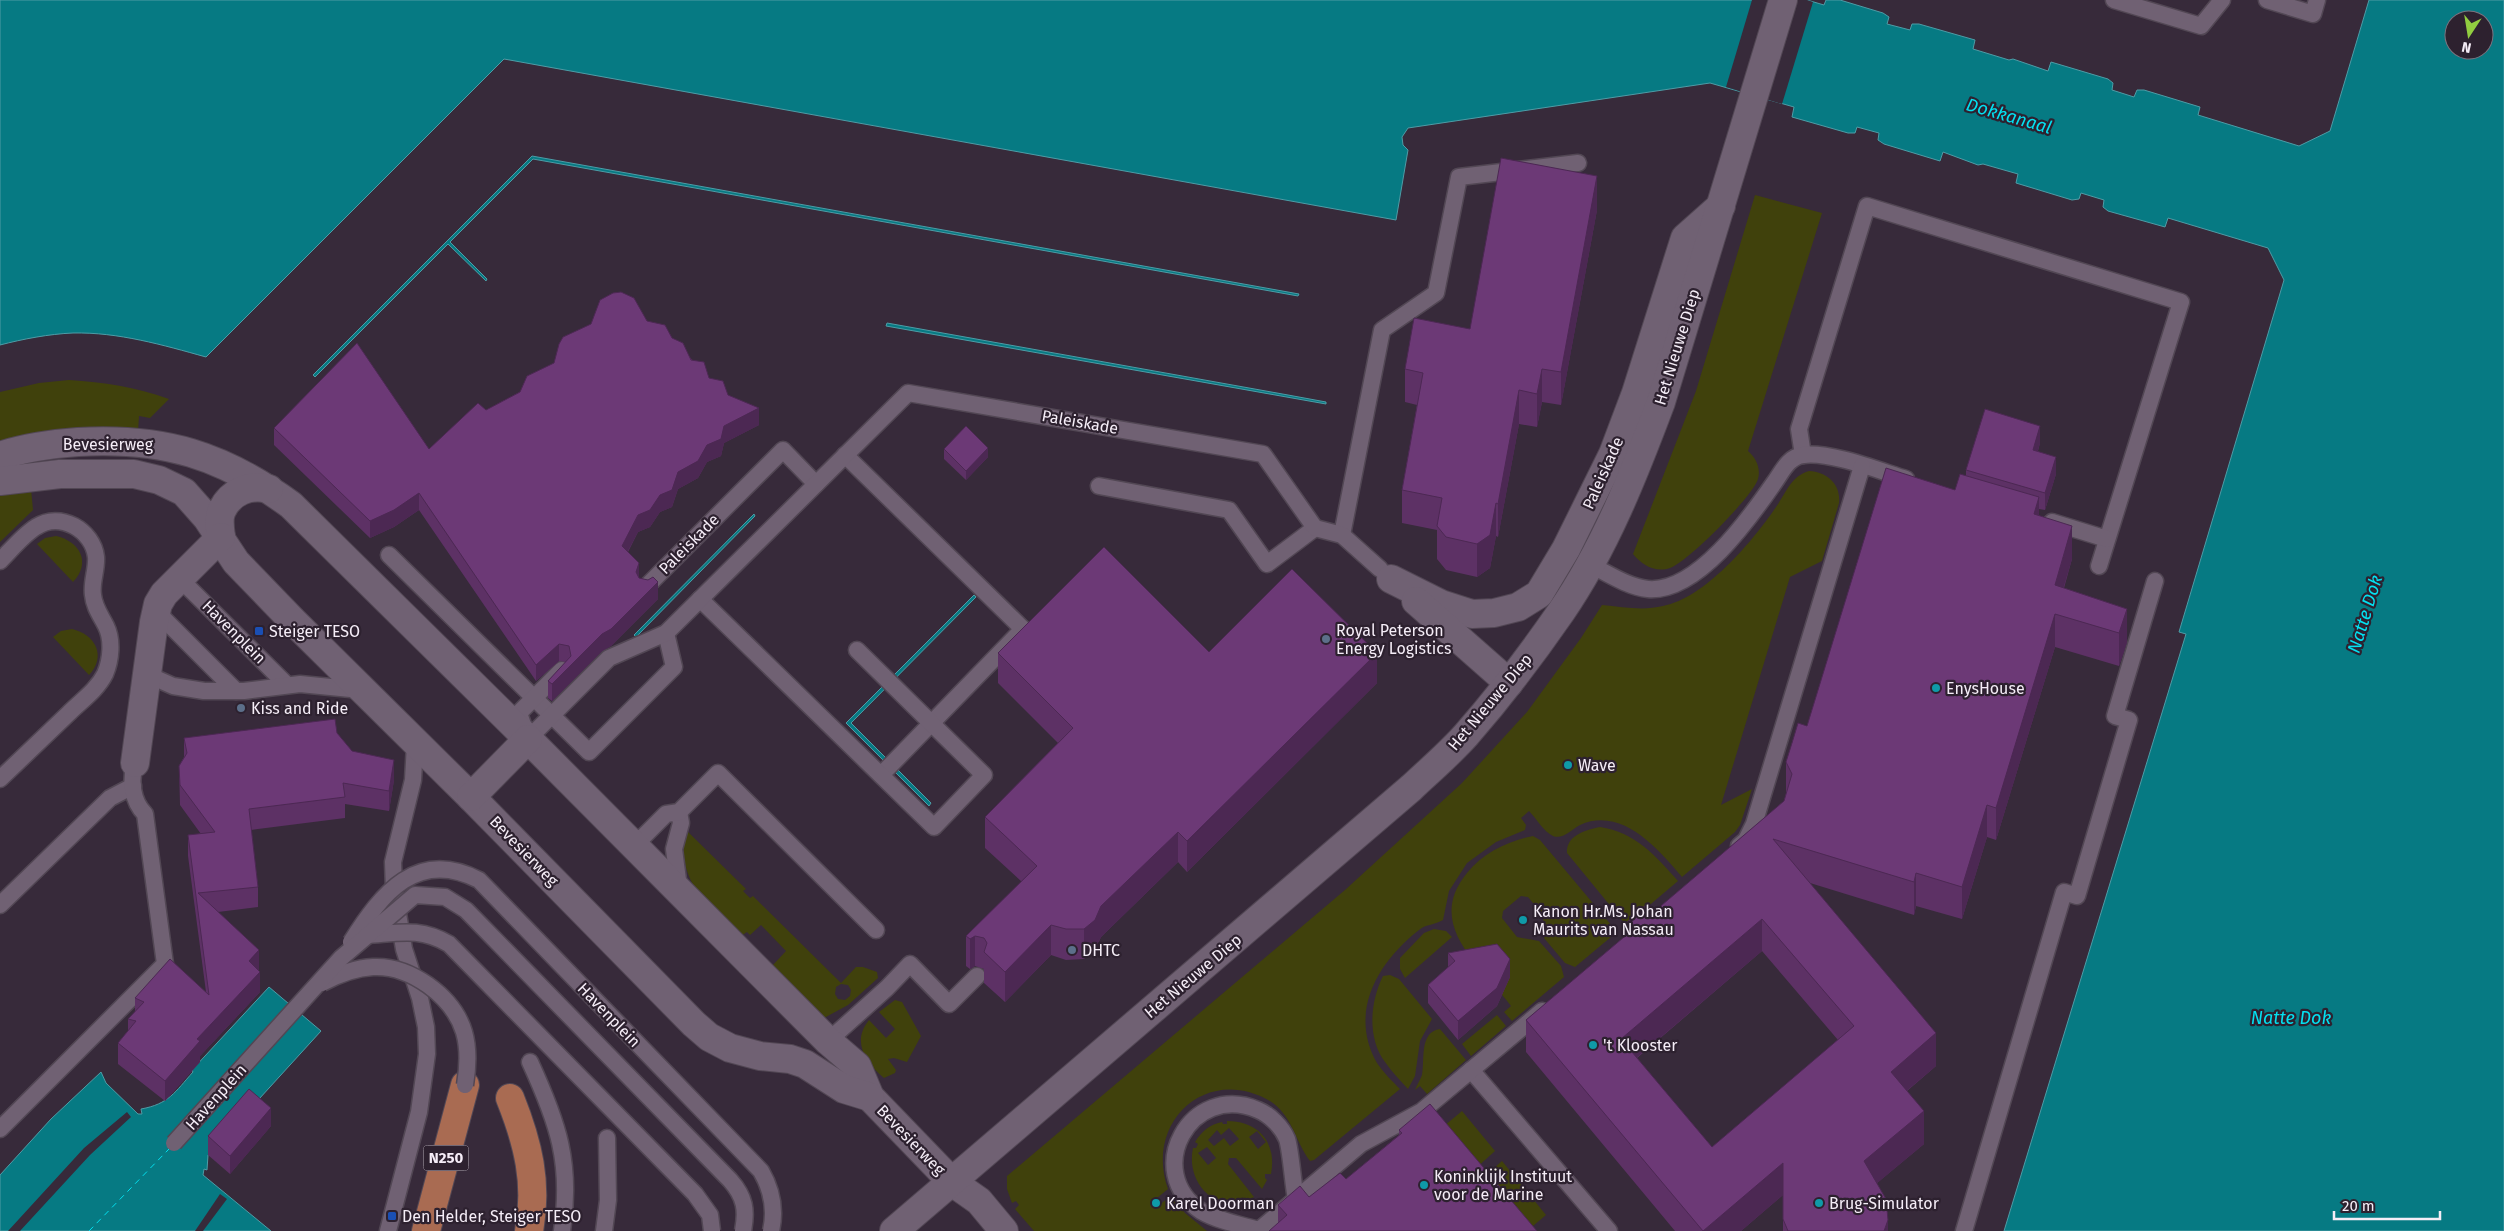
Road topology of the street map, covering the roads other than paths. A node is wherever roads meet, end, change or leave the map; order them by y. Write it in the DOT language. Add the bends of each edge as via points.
graph roads {
  1 [pos="1783,0"];
  2 [pos="2114,0"];
  3 [pos="2222,0"];
  4 [pos="2267,0"];
  5 [pos="2317,0"];
  6 [pos="1578,163"];
  7 [pos="1721,206"];
  8 [pos="845,455"];
  9 [pos="1803,455"];
  10 [pos="0,456"];
  11 [pos="1862,466"];
  12 [pos="0,481"];
  13 [pos="816,484"];
  14 [pos="1924,485"];
  15 [pos="1099,486"];
  16 [pos="269,489"];
  17 [pos="2038,518"];
  18 [pos="1315,528"];
  19 [pos="1342,535"];
  20 [pos="220,538"];
  21 [pos="2107,539"];
  22 [pos="389,555"];
  23 [pos="0,561"];
  24 [pos="1589,564"];
  25 [pos="2099,566"];
  26 [pos="1386,574"];
  27 [pos="180,578"];
  28 [pos="2155,581"];
  29 [pos="646,587"];
  30 [pos="700,599"];
  31 [pos="156,611"];
  32 [pos="666,633"];
  33 [pos="857,650"];
  34 [pos="562,670"];
  35 [pos="146,674"];
  36 [pos="1509,683"];
  37 [pos="287,686"];
  38 [pos="363,690"];
  39 [pos="236,691"];
  40 [pos="534,698"];
  41 [pos="552,716"];
  42 [pos="931,723"];
  43 [pos="528,739"];
  44 [pos="415,744"];
  45 [pos="134,774"];
  46 [pos="881,775"];
  47 [pos="0,779"];
  48 [pos="471,797"];
  49 [pos="679,812"];
  50 [pos="627,840"];
  51 [pos="1726,857"];
  52 [pos="682,896"];
  53 [pos="0,905"];
  54 [pos="876,930"];
  55 [pos="367,935"];
  56 [pos="341,958"];
  57 [pos="977,976"];
  58 [pos="318,985"];
  59 [pos="1554,1001"];
  60 [pos="828,1041"];
  61 [pos="530,1062"];
  62 [pos="1471,1070"];
  63 [pos="465,1085"];
  64 [pos="510,1098"];
  65 [pos="870,1098"];
  66 [pos="0,1129"];
  67 [pos="607,1138"];
  68 [pos="174,1143"];
  69 [pos="952,1182"];
  70 [pos="1296,1199"];
  71 [pos="1259,1230"];
  72 [pos="388,1231"];
  73 [pos="426,1231"];
  74 [pos="529,1231"];
  75 [pos="562,1231"];
  76 [pos="604,1231"];
  77 [pos="712,1231"];
  78 [pos="743,1231"];
  79 [pos="771,1231"];
  80 [pos="894,1231"];
  81 [pos="1004,1231"];
  82 [pos="1609,1231"];
  83 [pos="1964,1231"];
  1 -- 7 [label="street, Het Nieuwe Diep"];
  2 -- 3 [label="lane" via="2200,26"];
  4 -- 5 [label="lane" via="2313,14"];
  6 -- 19 [label="lane" via="1459,177 1436,293 1382,330"];
  7 -- 24 [label="street, Het Nieuwe Diep" via="1661,402 1631,480"];
  7 -- 26 [label="street, Paleiskade" via="1685,238 1636,394 1612,454 1570,541 1539,594 1518,607 1472,614 1441,604"];
  8 -- 13 [label="lane, Paleiskade"];
  8 -- 18 [label="lane, Paleiskade" via="908,393 1264,454"];
  8 -- 42 [label="lane" via="1024,629"];
  9 -- 11 [label="lane" via="1828,457"];
  9 -- 21 [label="lane" via="1799,429 1867,206 2181,302"];
  9 -- 24 [label="lane" via="1792,459 1783,469 1751,515 1711,558 1674,586 1647,589"];
  10 -- 16 [label="street, Bevesierweg" via="42,445 67,443 108,441 164,445 215,460"];
  11 -- 14 [label="lane"];
  11 -- 51 [label="lane" via="1754,824 1746,840"];
  12 -- 20 [label="street, Bevesierweg" via="76,474 148,477 171,485 190,497"];
  13 -- 29 [label="lane, Paleiskade" via="783,450"];
  13 -- 30 [label="lane, Paleiskade"];
  15 -- 18 [label="lane" via="1229,510 1267,564"];
  16 -- 20 [label="street" via="256,486 242,490 230,499 222,510"];
  16 -- 43 [label="street, Bevesierweg" via="306,518"];
  17 -- 21 [label="lane"];
  18 -- 19 [label="lane, Paleiskade"];
  19 -- 26 [label="lane, Paleiskade"];
  20 -- 27 [label="street"];
  20 -- 38 [label="street, Bevesierweg" via="236,562"];
  21 -- 25 [label="lane"];
  22 -- 40 [label="lane"];
  23 -- 47 [label="lane" via="36,527 57,522 80,528 93,546 96,558 93,596 107,626 111,644 109,662 96,687"];
  24 -- 36 [label="street, Het Nieuwe Diep" via="1562,611"];
  26 -- 36 [label="street, Paleiskade"];
  27 -- 31 [label="street" via="164,594"];
  27 -- 37 [label="lane, Havenplein"];
  28 -- 83 [label="lane" via="2115,716 2129,720 2077,896 2064,892"];
  30 -- 32 [label="lane, Paleiskade"];
  30 -- 46 [label="lane"];
  31 -- 35 [label="street"];
  31 -- 39 [label="lane"];
  32 -- 41 [label="lane, Paleiskade" via="609,658"];
  32 -- 41 [label="lane" via="674,667 589,752"];
  33 -- 42 [label="lane"];
  34 -- 40 [label="lane"];
  35 -- 39 [label="lane, Havenplein" via="183,688"];
  35 -- 45 [label="street"];
  36 -- 69 [label="street, Het Nieuwe Diep" via="1465,737 1411,788"];
  37 -- 38 [label="lane, Havenplein" via="323,685"];
  37 -- 39 [label="lane, Havenplein"];
  38 -- 44 [label="street, Bevesierweg"];
  40 -- 41 [label="lane"];
  40 -- 43 [label="lane" via="519,713"];
  41 -- 43 [label="lane, Paleiskade"];
  42 -- 46 [label="lane"];
  42 -- 46 [label="lane" via="984,775 934,826"];
  43 -- 48 [label="street"];
  43 -- 50 [label="street, Bevesierweg"];
  44 -- 48 [label="street, Bevesierweg"];
  44 -- 72 [label="lane" via="413,780 393,862 394,890 404,949 426,1027 426,1054 418,1112"];
  45 -- 53 [label="lane"];
  45 -- 66 [label="lane" via="140,808 145,814 165,964"];
  48 -- 65 [label="street, Bevesierweg" via="709,1037 747,1054 805,1064 844,1090"];
  49 -- 50 [label="lane" via="666,814 643,837"];
  49 -- 52 [label="lane" via="681,823 674,849 674,866"];
  49 -- 54 [label="lane" via="718,773"];
  50 -- 52 [label="street, Bevesierweg"];
  52 -- 60 [label="street, Bevesierweg"];
  55 -- 56 [label="lane, Havenplein, bridge"];
  55 -- 77 [label="lane, bridge" via="416,931 449,944 695,1194 710,1215"];
  55 -- 78 [label="lane, Havenplein, bridge" via="415,895 445,897 466,910 739,1190 745,1202"];
  56 -- 58 [label="lane, Havenplein, bridge"];
  56 -- 79 [label="lane, Havenplein, bridge" via="375,906 402,881 419,871 440,868 461,871 479,880 761,1170 772,1196"];
  57 -- 60 [label="lane" via="949,1004 910,964"];
  58 -- 63 [label="lane, Havenplein, bridge" via="349,972 373,967 398,970 421,980 442,997 463,1030 468,1064"];
  58 -- 68 [label="lane, Havenplein, bridge"];
  59 -- 62 [label="lane"];
  60 -- 65 [label="street, Bevesierweg" via="857,1066"];
  61 -- 75 [label="lane" via="553,1113 563,1154 566,1181"];
  62 -- 70 [label="lane" via="1421,1112 1361,1144"];
  62 -- 82 [label="lane"];
  63 -- 73 [label="main road, Havenplein / N250"];
  64 -- 74 [label="main road" via="531,1160 533,1195"];
  65 -- 69 [label="street, Bevesierweg"];
  67 -- 76 [label="lane" via="608,1200"];
  69 -- 80 [label="street, Het Nieuwe Diep"];
  69 -- 81 [label="street, Bevesierweg" via="979,1201"];
  70 -- 71 [label="lane"];
  70 -- 71 [label="lane" via="1287,1140 1278,1124 1264,1112 1247,1105 1229,1103 1195,1116 1183,1130 1176,1147 1174,1165 1178,1183 1188,1199 1202,1211"];
}
